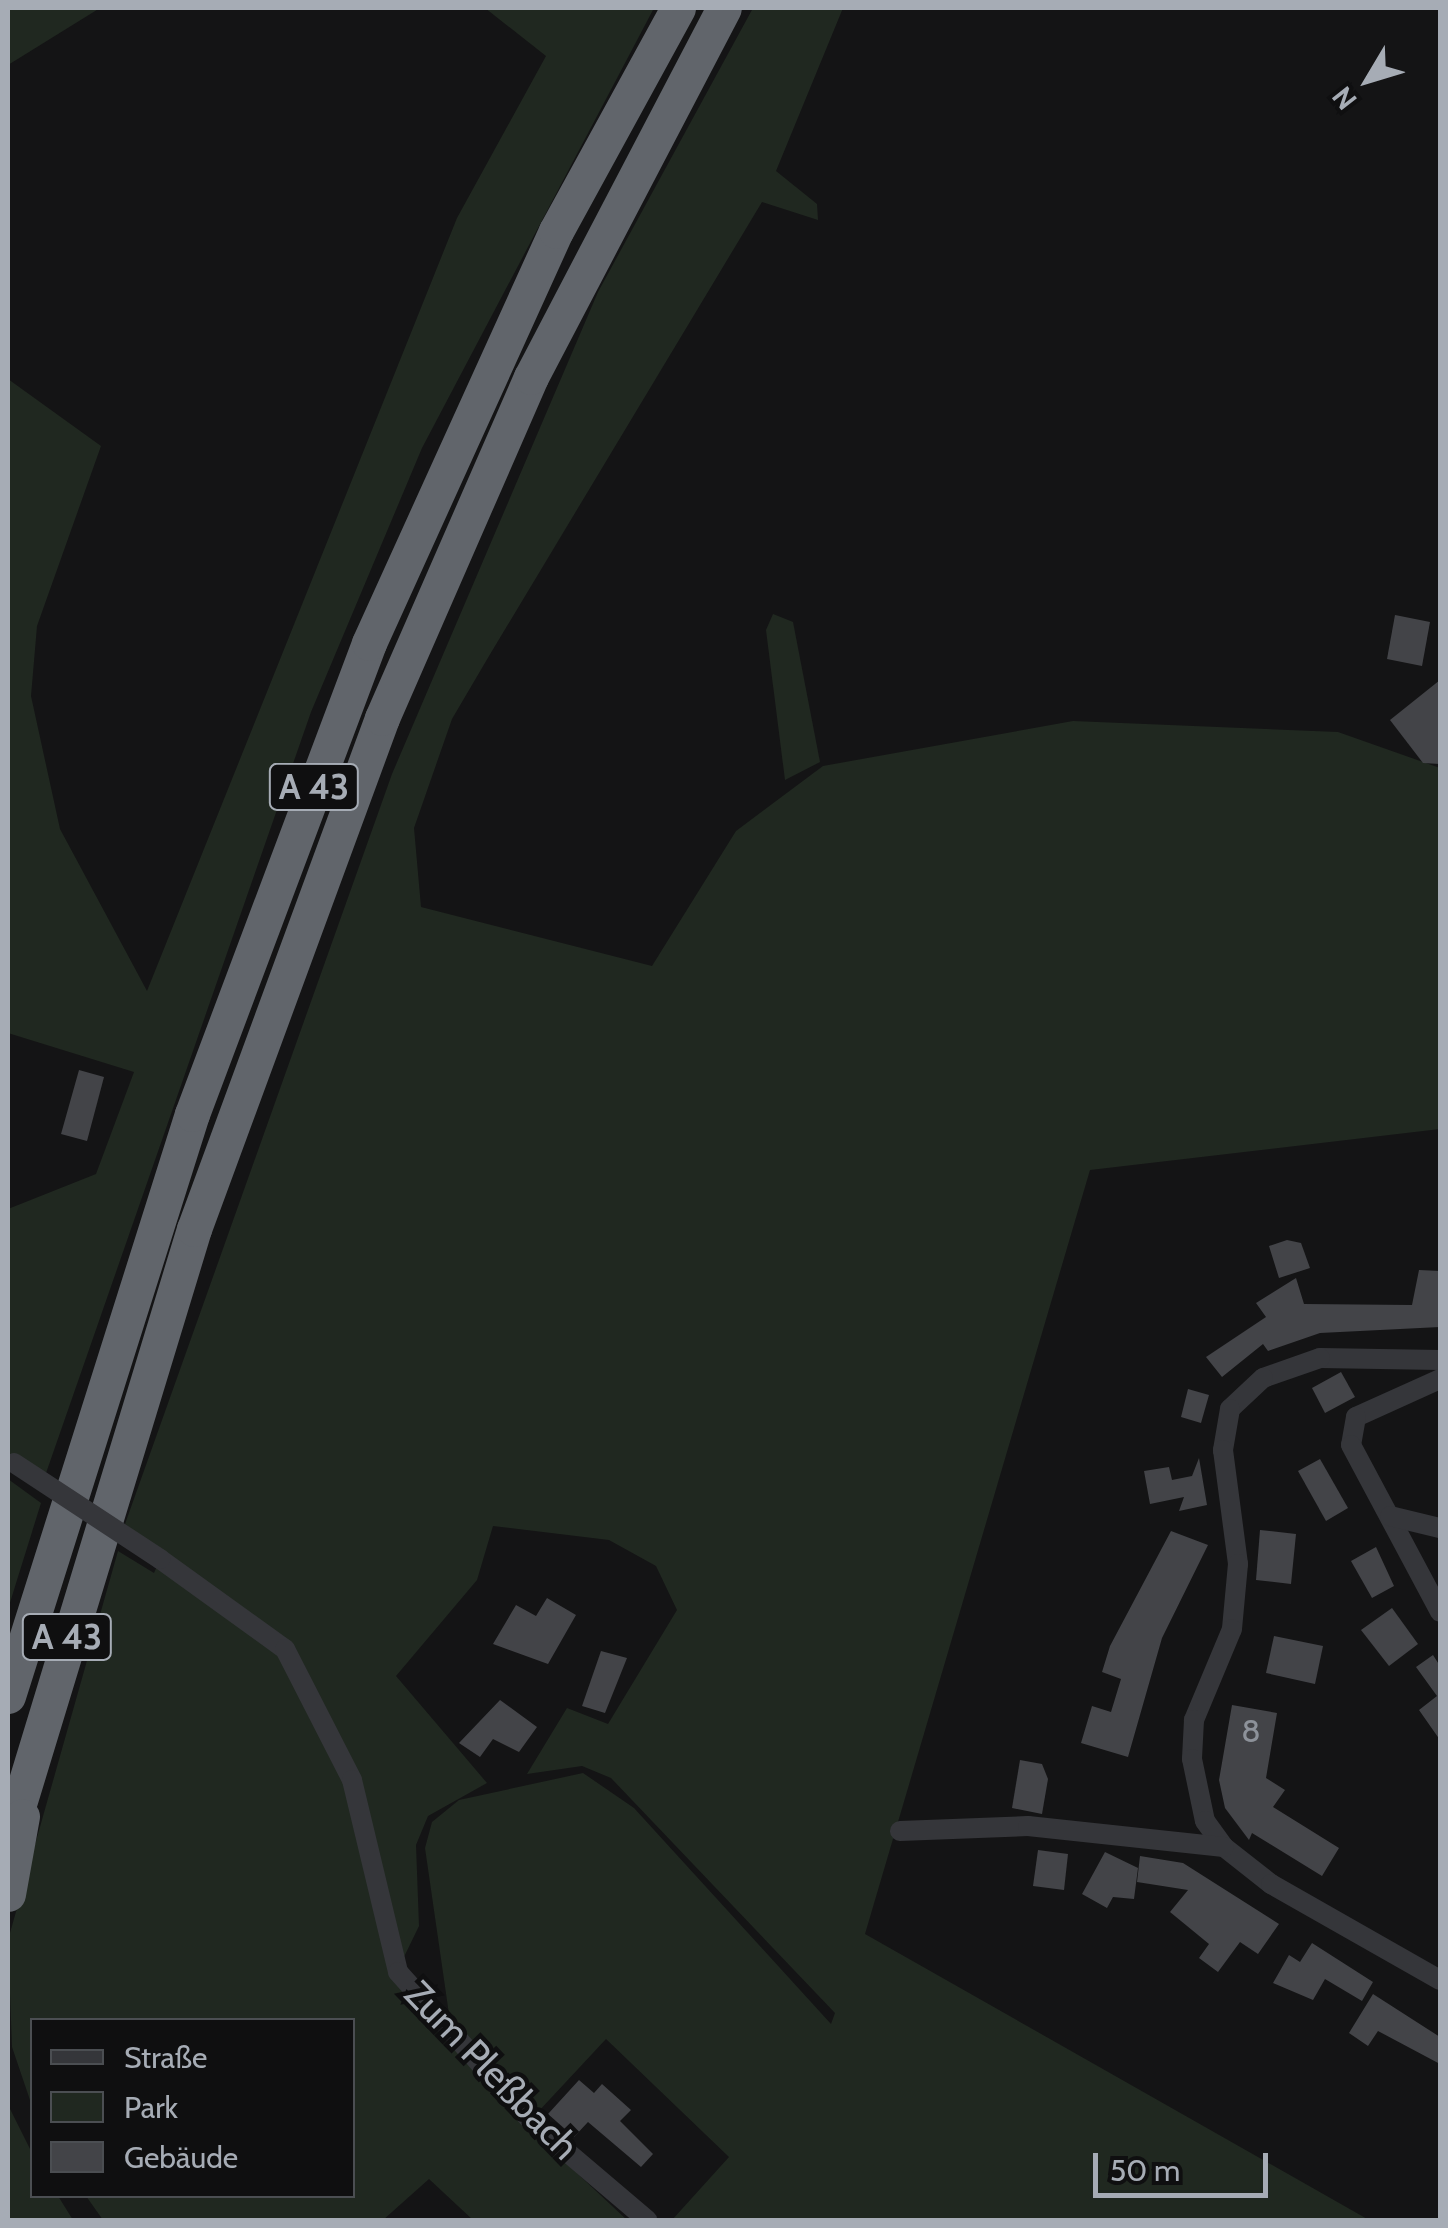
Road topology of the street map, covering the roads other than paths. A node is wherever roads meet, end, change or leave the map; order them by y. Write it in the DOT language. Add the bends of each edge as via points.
graph roads {
  1 [pos="678,8"];
  2 [pos="724,8"];
  3 [pos="1440,1360"];
  4 [pos="1440,1380"];
  5 [pos="11,1461"];
  6 [pos="1390,1516"];
  7 [pos="1440,1528"];
  8 [pos="1440,1612"];
  9 [pos="8,1696"];
  10 [pos="37,1733"];
  11 [pos="900,1832"];
  12 [pos="8,1840"];
  13 [pos="1224,1847"];
  14 [pos="8,1894"];
  15 [pos="1440,1980"];
  16 [pos="648,2220"];
  1 -- 9 [label="highway, A 43" via="556,231 369,643 180,1149"];
  2 -- 10 [label="highway, A 43" via="531,377 382,718 194,1230"];
  3 -- 13 [label="street" via="1320,1358 1263,1378 1230,1408 1223,1450 1236,1517 1232,1629 1194,1720 1192,1759 1204,1821"];
  4 -- 6 [label="street" via="1356,1417 1351,1445"];
  5 -- 16 [label="street, Zum Pleßbach, bridge" via="285,1649 352,1780 398,1972 532,2123"];
  6 -- 7 [label="street"];
  6 -- 8 [label="street"];
  10 -- 12 [label="highway, A 43"];
  10 -- 14 [label="highway"];
  11 -- 13 [label="street" via="1028,1826"];
  13 -- 15 [label="street" via="1271,1884"];
}
